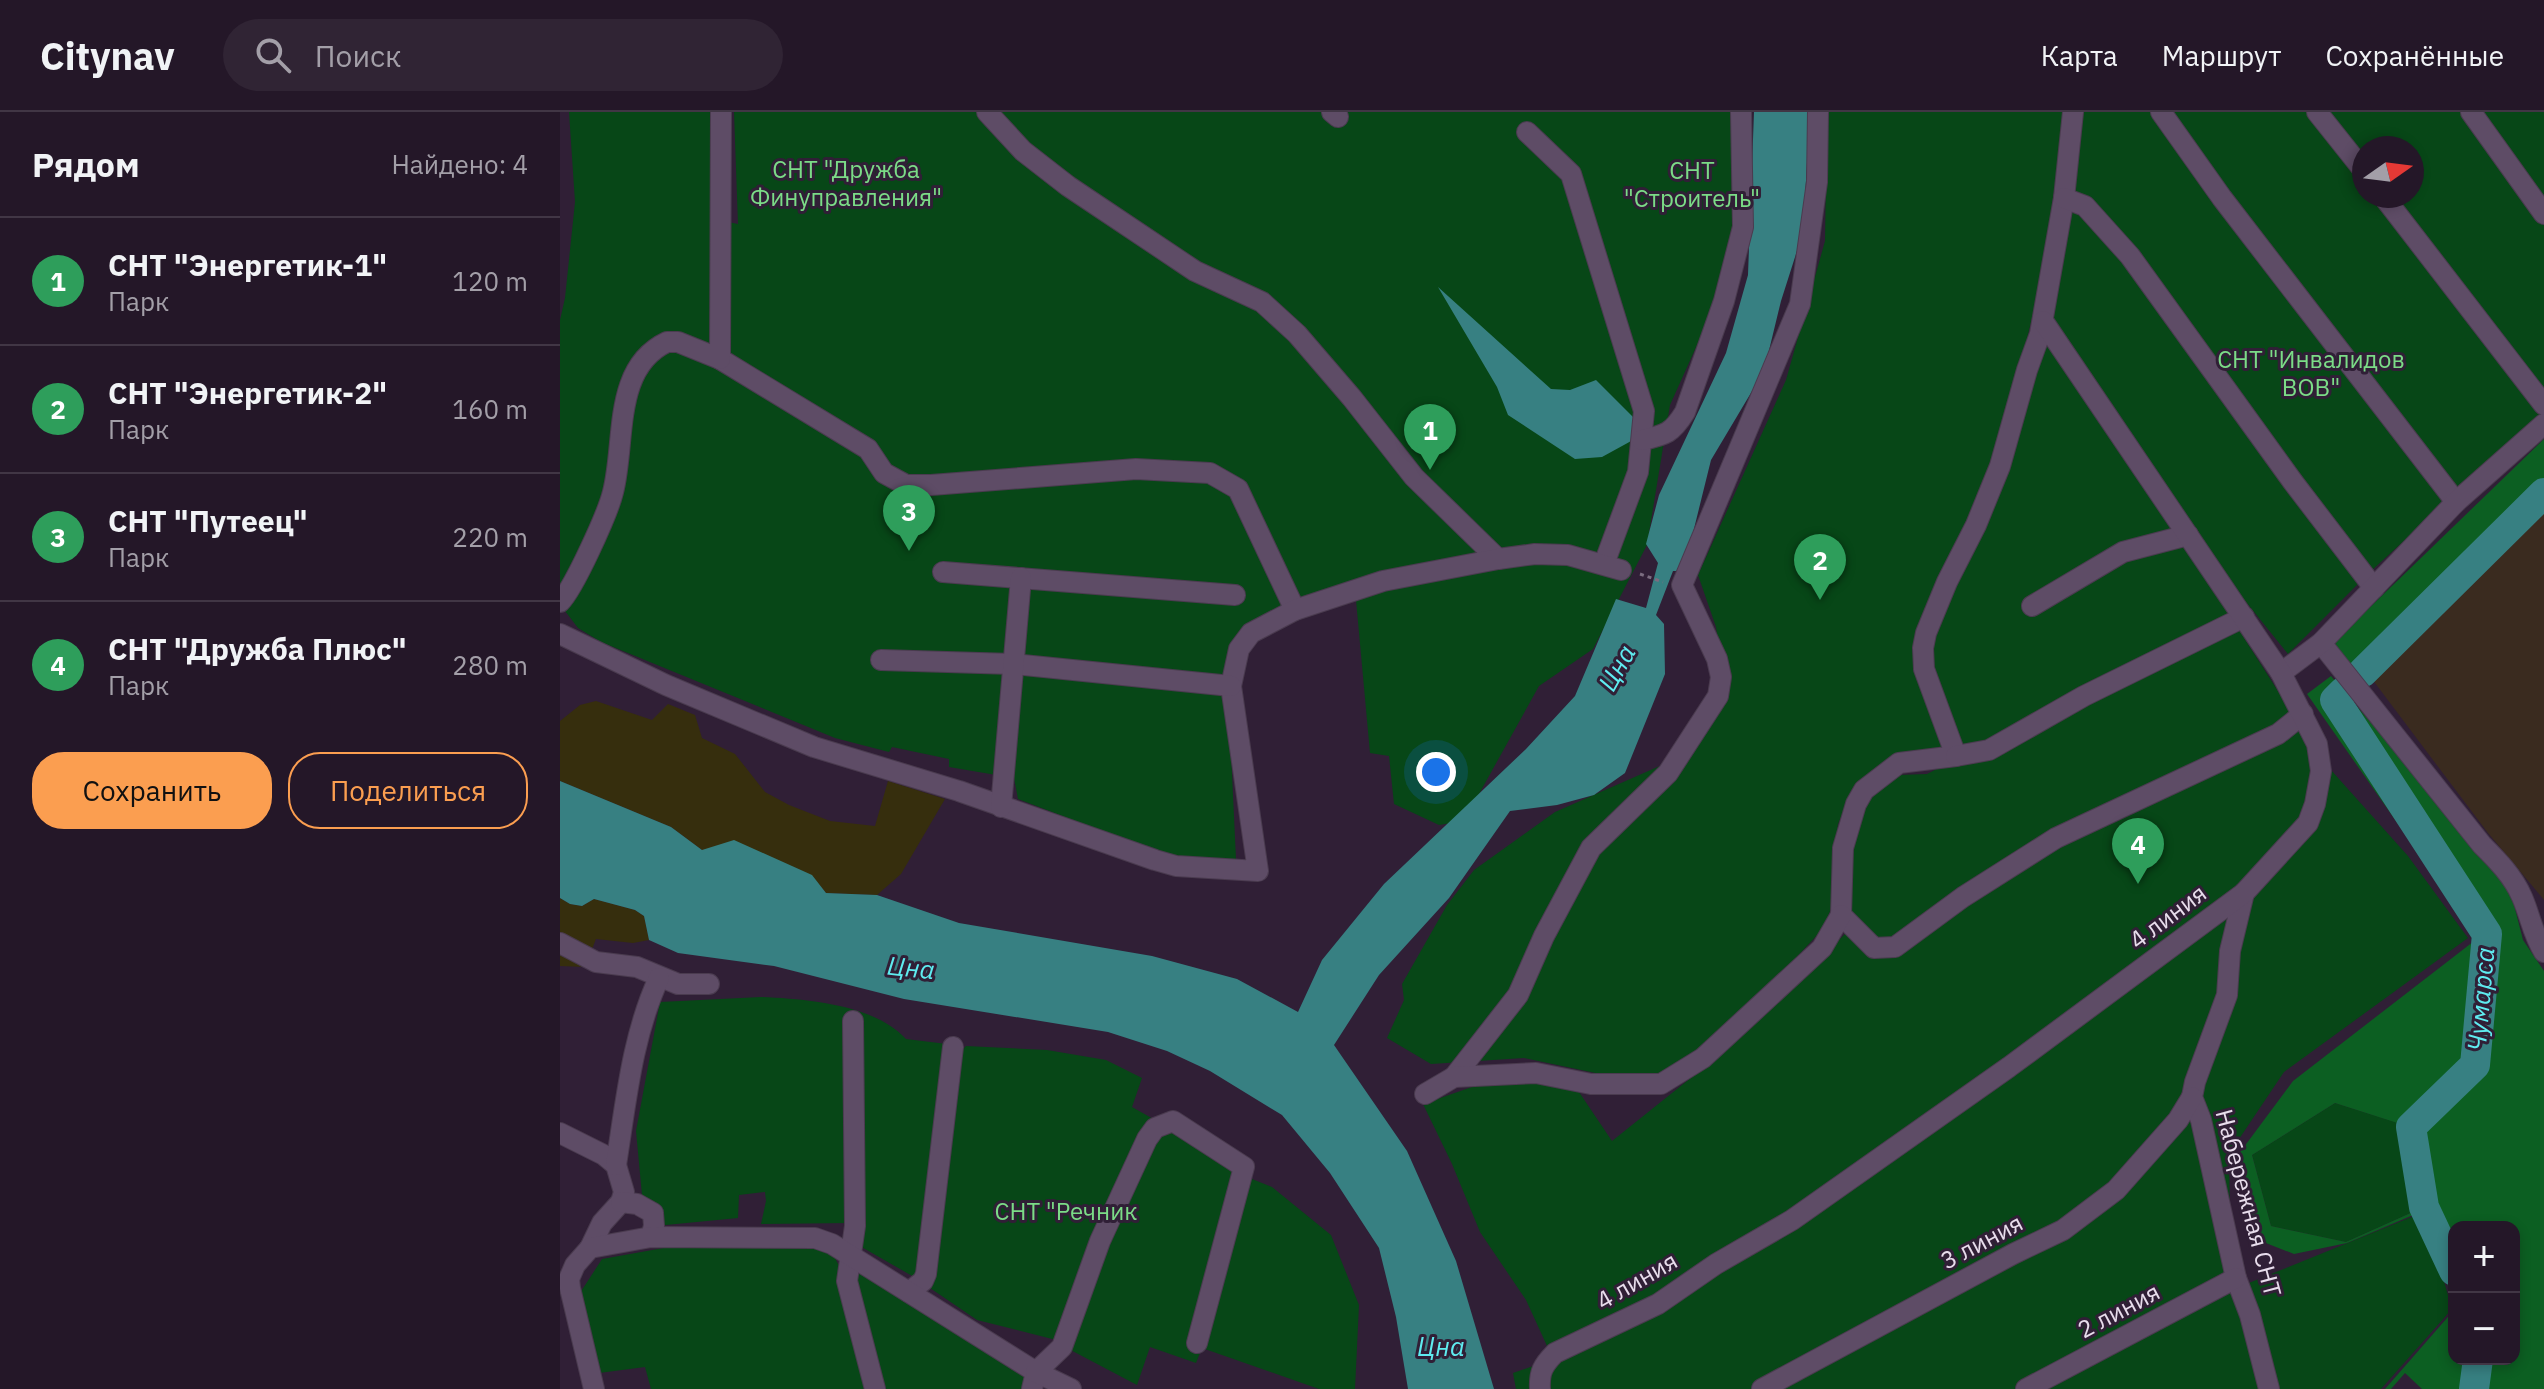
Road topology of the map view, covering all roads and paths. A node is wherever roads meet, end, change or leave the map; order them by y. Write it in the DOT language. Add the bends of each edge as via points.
graph roads {
  1 [pos="721,112"];
  2 [pos="987,112"];
  3 [pos="1741,112"];
  4 [pos="1818,112"];
  5 [pos="2073,112"];
  6 [pos="2161,112"];
  7 [pos="2317,112"];
  8 [pos="2471,112"];
  9 [pos="1527,132"];
  10 [pos="2352,156"];
  11 [pos="2064,198"];
  12 [pos="2392,208"];
  13 [pos="2544,214"];
  14 [pos="2043,321"];
  15 [pos="720,359"];
  16 [pos="2544,405"];
  17 [pos="2544,424"];
  18 [pos="1642,440"];
  19 [pos="2456,502"];
  20 [pos="2188,535"];
  21 [pos="1498,559"];
  22 [pos="943,572"];
  23 [pos="1653,577"];
  24 [pos="1021,578"];
  25 [pos="1670,585"];
  26 [pos="2374,588"];
  27 [pos="1235,595"];
  28 [pos="560,602"];
  29 [pos="2032,606"];
  30 [pos="1295,610"];
  31 [pos="2244,617"];
  32 [pos="560,634"];
  33 [pos="2321,643"];
  34 [pos="881,660"];
  35 [pos="1013,664"];
  36 [pos="2281,673"];
  37 [pos="1231,686"];
  38 [pos="2303,714"];
  39 [pos="1956,756"];
  40 [pos="1001,807"];
  41 [pos="2244,893"];
  42 [pos="1841,915"];
  43 [pos="560,943"];
  44 [pos="2544,952"];
  45 [pos="659,978"];
  46 [pos="709,984"];
  47 [pos="853,1021"];
  48 [pos="953,1047"];
  49 [pos="1454,1077"];
  50 [pos="1425,1094"];
  51 [pos="2192,1097"];
  52 [pos="560,1133"];
  53 [pos="616,1165"];
  54 [pos="621,1202"];
  55 [pos="651,1237"];
  56 [pos="590,1248"];
  57 [pos="851,1253"];
  58 [pos="564,1273"];
  59 [pos="2236,1278"];
  60 [pos="909,1292"];
  61 [pos="1197,1343"];
  62 [pos="1034,1380"];
  63 [pos="594,1389"];
  64 [pos="875,1389"];
  65 [pos="1071,1389"];
  66 [pos="1540,1389"];
  67 [pos="1762,1389"];
  68 [pos="2026,1389"];
  69 [pos="2269,1389"];
  1 -- 15 [label="lane"];
  2 -- 21 [label="lane" via="1023,151 1068,186 1195,271 1262,302 1316,355 1414,477"];
  3 -- 18 [label="lane" via="1743,227 1724,301 1685,412 1665,435"];
  4 -- 49 [label="lane" via="1817,182 1800,304 1682,585 1717,659 1718,696 1668,773 1591,848 1518,995"];
  5 -- 11 [label="lane"];
  6 -- 19 [label="lane"];
  7 -- 10 [label="lane"];
  8 -- 13 [label="lane"];
  9 -- 18 [label="lane" via="1571,174 1644,411"];
  11 -- 14 [label="lane"];
  11 -- 26 [label="lane" via="2085,206 2130,256"];
  12 -- 16 [label="lane"];
  14 -- 20 [label="lane, 4 линия"];
  14 -- 39 [label="lane" via="2000,466 1923,648 1924,669"];
  15 -- 28 [label="lane" via="667,342 635,374 622,420 613,495"];
  15 -- 30 [label="lane" via="868,449 884,473 906,485 1136,469 1210,473 1238,489"];
  17 -- 19 [label="lane"];
  18 -- 21 [label="lane" via="1612,567 1568,555"];
  19 -- 26 [label="lane"];
  20 -- 29 [label="lane" via="2123,552"];
  20 -- 31 [label="lane, 4 линия"];
  21 -- 30 [label="lane" via="1383,581"];
  22 -- 24 [label="lane"];
  23 -- 25 [label="path"];
  24 -- 27 [label="lane"];
  24 -- 35 [label="lane"];
  26 -- 33 [label="lane"];
  30 -- 37 [label="lane" via="1246,637"];
  31 -- 36 [label="lane, 4 линия"];
  31 -- 39 [label="lane" via="1989,750"];
  32 -- 40 [label="lane" via="814,747"];
  33 -- 36 [label="lane"];
  33 -- 44 [label="lane" via="2503,867 2521,893"];
  34 -- 35 [label="lane"];
  35 -- 37 [label="lane"];
  35 -- 40 [label="lane"];
  36 -- 38 [label="lane, 4 линия"];
  37 -- 40 [label="lane" via="1258,871 1176,866"];
  38 -- 41 [label="lane, 4 линия" via="2320,759 2315,804 2308,823"];
  38 -- 42 [label="lane" via="2278,734 2056,838 1895,947 1874,948"];
  39 -- 42 [label="lane" via="1899,763 1864,790 1843,848"];
  41 -- 51 [label="lane, Набережная СНТ" via="2230,951 2227,995"];
  41 -- 66 [label="lane, 4 линия" via="1792,1220 1658,1304 1555,1353 1540,1374"];
  42 -- 49 [label="lane" via="1822,948 1703,1058 1661,1084 1591,1084 1536,1073"];
  43 -- 45 [label="lane" via="596,962 637,967"];
  45 -- 46 [label="lane"];
  45 -- 53 [label="lane" via="634,1058"];
  47 -- 57 [label="lane"];
  48 -- 60 [label="lane" via="926,1274"];
  49 -- 50 [label="lane"];
  51 -- 59 [label="lane, Набережная СНТ"];
  51 -- 67 [label="lane, 3 линия" via="2116,1190 2063,1230"];
  52 -- 53 [label="lane"];
  53 -- 54 [label="lane" via="624,1192"];
  54 -- 55 [label="lane" via="653,1213"];
  54 -- 56 [label="lane" via="602,1223"];
  55 -- 56 [label="lane"];
  55 -- 57 [label="lane" via="815,1238"];
  56 -- 58 [label="lane"];
  57 -- 60 [label="lane"];
  57 -- 64 [label="lane" via="850,1296"];
  58 -- 63 [label="lane"];
  59 -- 68 [label="lane, 2 линия"];
  59 -- 69 [label="lane, Набережная СНТ"];
  60 -- 62 [label="lane"];
  61 -- 62 [label="lane" via="1244,1167 1173,1121 1155,1128 1147,1139 1100,1241 1062,1347"];
  62 -- 65 [label="lane"];
}
